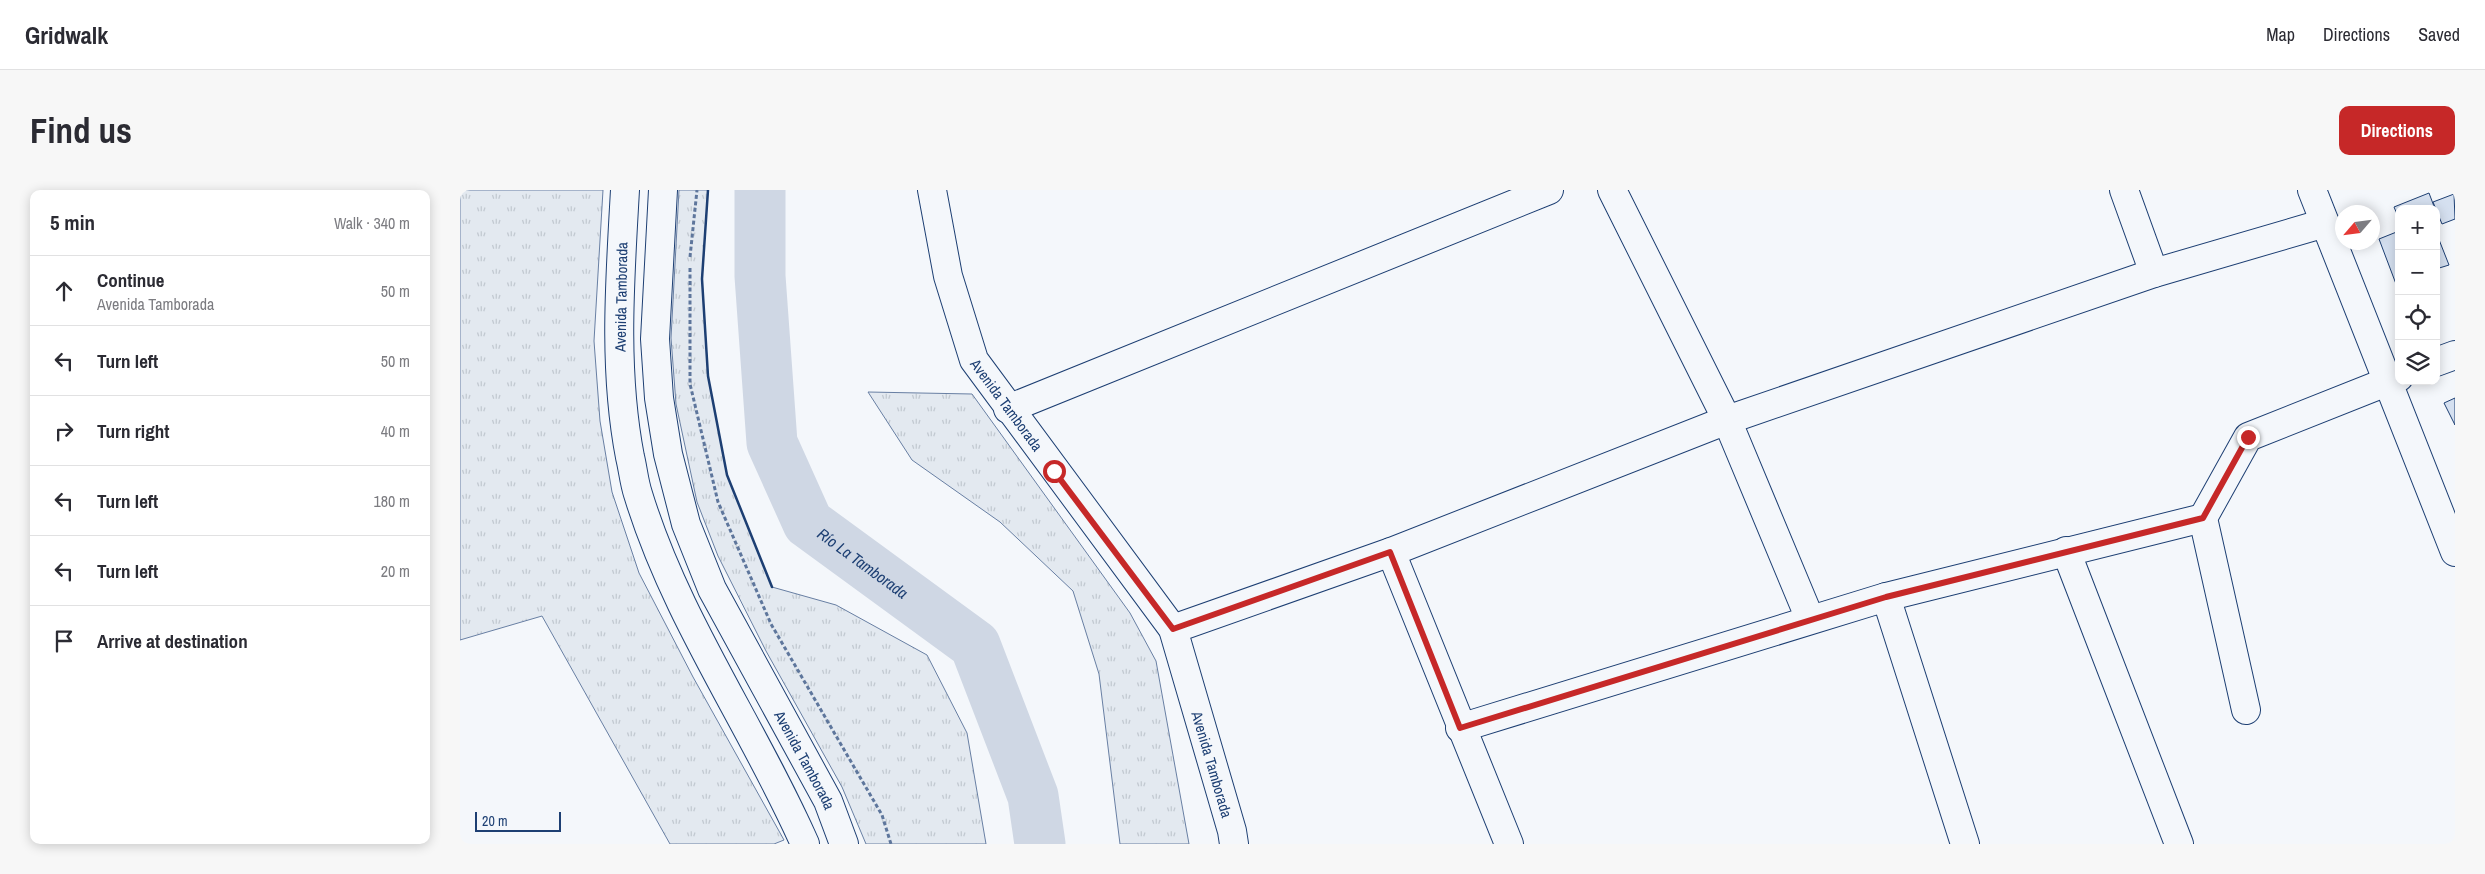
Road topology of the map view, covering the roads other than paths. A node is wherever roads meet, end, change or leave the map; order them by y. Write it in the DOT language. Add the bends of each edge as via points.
graph roads {
  1 [pos="625,190"];
  2 [pos="663,190"];
  3 [pos="932,190"];
  4 [pos="1549,190"];
  5 [pos="1612,190"];
  6 [pos="2124,190"];
  7 [pos="2312,190"];
  8 [pos="2325,223"];
  9 [pos="2154,273"];
  10 [pos="2455,354"];
  11 [pos="2440,360"];
  12 [pos="2393,379"];
  13 [pos="1008,409"];
  14 [pos="1727,420"];
  15 [pos="2203,518"];
  16 [pos="2066,551"];
  17 [pos="1390,552"];
  18 [pos="2455,552"];
  19 [pos="1886,597"];
  20 [pos="1810,619"];
  21 [pos="1173,629"];
  22 [pos="2246,710"];
  23 [pos="1460,728"];
  24 [pos="805,844"];
  25 [pos="844,844"];
  26 [pos="1234,844"];
  27 [pos="1509,844"];
  28 [pos="1964,844"];
  29 [pos="2179,844"];
  1 -- 24 [label="street, Avenida Tamborada" via="619,346 624,425 637,493 660,558 694,630 787,802"];
  2 -- 25 [label="street, Avenida Tamborada" via="655,339 659,398 668,454 686,524 712,589 828,802"];
  3 -- 13 [label="street, Avenida Tamborada" via="948,276 974,360"];
  4 -- 13 [label="street"];
  5 -- 14 [label="street"];
  6 -- 9 [label="street"];
  7 -- 8 [label="street"];
  8 -- 9 [label="street"];
  8 -- 12 [label="street"];
  9 -- 14 [label="street"];
  10 -- 11 [label="street"];
  12 -- 15 [label="street" via="2248,437"];
  12 -- 18 [label="street"];
  13 -- 21 [label="street, Avenida Tamborada"];
  14 -- 17 [label="street"];
  14 -- 20 [label="street"];
  15 -- 16 [label="street"];
  15 -- 22 [label="street"];
  16 -- 19 [label="street"];
  16 -- 29 [label="street"];
  17 -- 21 [label="street"];
  17 -- 23 [label="street"];
  19 -- 20 [label="street"];
  19 -- 28 [label="street"];
  20 -- 23 [label="street"];
  21 -- 26 [label="street, Avenida Tamborada"];
  23 -- 27 [label="street"];
}
